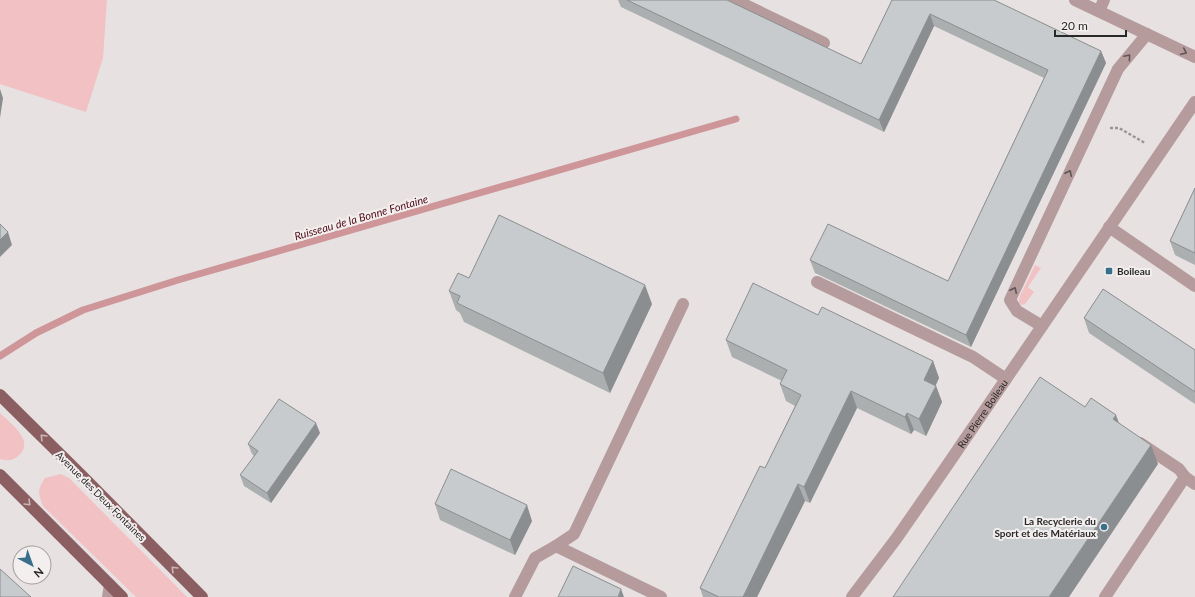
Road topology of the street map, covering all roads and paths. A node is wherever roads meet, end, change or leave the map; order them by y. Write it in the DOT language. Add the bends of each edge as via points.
graph roads {
  1 [pos="735,0"];
  2 [pos="1075,0"];
  3 [pos="1104,0"];
  4 [pos="1099,11"];
  5 [pos="1147,34"];
  6 [pos="824,43"];
  7 [pos="1195,57"];
  8 [pos="1195,102"];
  9 [pos="1090,128"];
  10 [pos="1161,152"];
  11 [pos="1109,227"];
  12 [pos="817,282"];
  13 [pos="1195,286"];
  14 [pos="683,304"];
  15 [pos="1042,326"];
  16 [pos="1006,379"];
  17 [pos="0,394"];
  18 [pos="1133,438"];
  19 [pos="0,475"];
  20 [pos="1190,481"];
  21 [pos="556,546"];
  22 [pos="109,591"];
  23 [pos="122,597"];
  24 [pos="202,597"];
  25 [pos="515,597"];
  26 [pos="661,597"];
  27 [pos="852,597"];
  28 [pos="1105,597"];
  1 -- 6 [label="street"];
  2 -- 4 [label="street"];
  3 -- 4 [label="street"];
  4 -- 5 [label="street"];
  5 -- 7 [label="street, one-way"];
  9 -- 5 [label="street, one-way" via="1118,69"];
  8 -- 10 [label="street, Rue Pierre Boileau"];
  9 -- 10 [label="path" via="1118,128"];
  15 -- 9 [label="street, one-way" via="1017,311 1010,300"];
  10 -- 11 [label="street, Rue Pierre Boileau"];
  11 -- 13 [label="street"];
  11 -- 15 [label="street, Rue Pierre Boileau"];
  12 -- 16 [label="street" via="973,357"];
  14 -- 21 [label="street" via="574,534"];
  15 -- 16 [label="street, Rue Pierre Boileau"];
  16 -- 27 [label="street, Rue Pierre Boileau" via="896,539"];
  24 -- 17 [label="main road, Avenue des Deux Fontaines, one-way"];
  18 -- 20 [label="street" via="1179,469"];
  19 -- 22 [label="main road, one-way"];
  20 -- 28 [label="street"];
  21 -- 25 [label="street" via="535,558"];
  21 -- 26 [label="street"];
  22 -- 23 [label="main road"];
}
